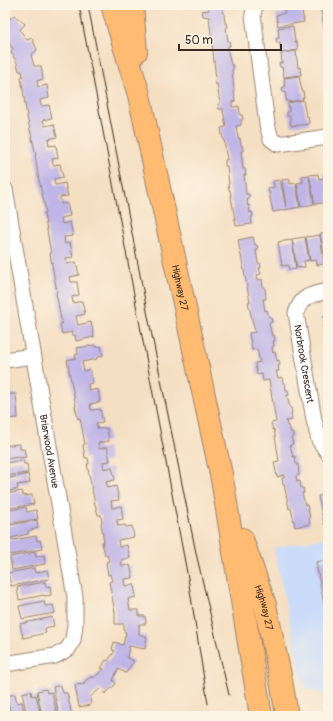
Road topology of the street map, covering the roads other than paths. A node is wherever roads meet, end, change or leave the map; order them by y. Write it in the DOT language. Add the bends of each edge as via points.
graph roads {
  1 [pos="112,5"];
  2 [pos="132,5"];
  3 [pos="255,5"];
  4 [pos="139,95"];
  5 [pos="328,137"];
  6 [pos="6,195"];
  7 [pos="328,291"];
  8 [pos="33,356"];
  9 [pos="5,360"];
  10 [pos="328,453"];
  11 [pos="222,479"];
  12 [pos="5,664"];
  13 [pos="261,716"];
  14 [pos="286,716"];
  1 -- 4 [label="main road, Highway 27"];
  2 -- 4 [label="main road, Highway 27"];
  3 -- 5 [label="street" via="253,15 271,139 278,144"];
  4 -- 11 [label="main road, Highway 27"];
  6 -- 8 [label="street, Briarwood Avenue"];
  7 -- 10 [label="street, Norbrook Crescent" via="311,295 299,303 296,313 314,420 319,440"];
  8 -- 9 [label="street"];
  8 -- 12 [label="street, Briarwood Avenue" via="75,597 75,626 73,640 68,649 55,656"];
  11 -- 13 [label="main road, Highway 27"];
  11 -- 14 [label="main road, Highway 27" via="265,604"];
}
